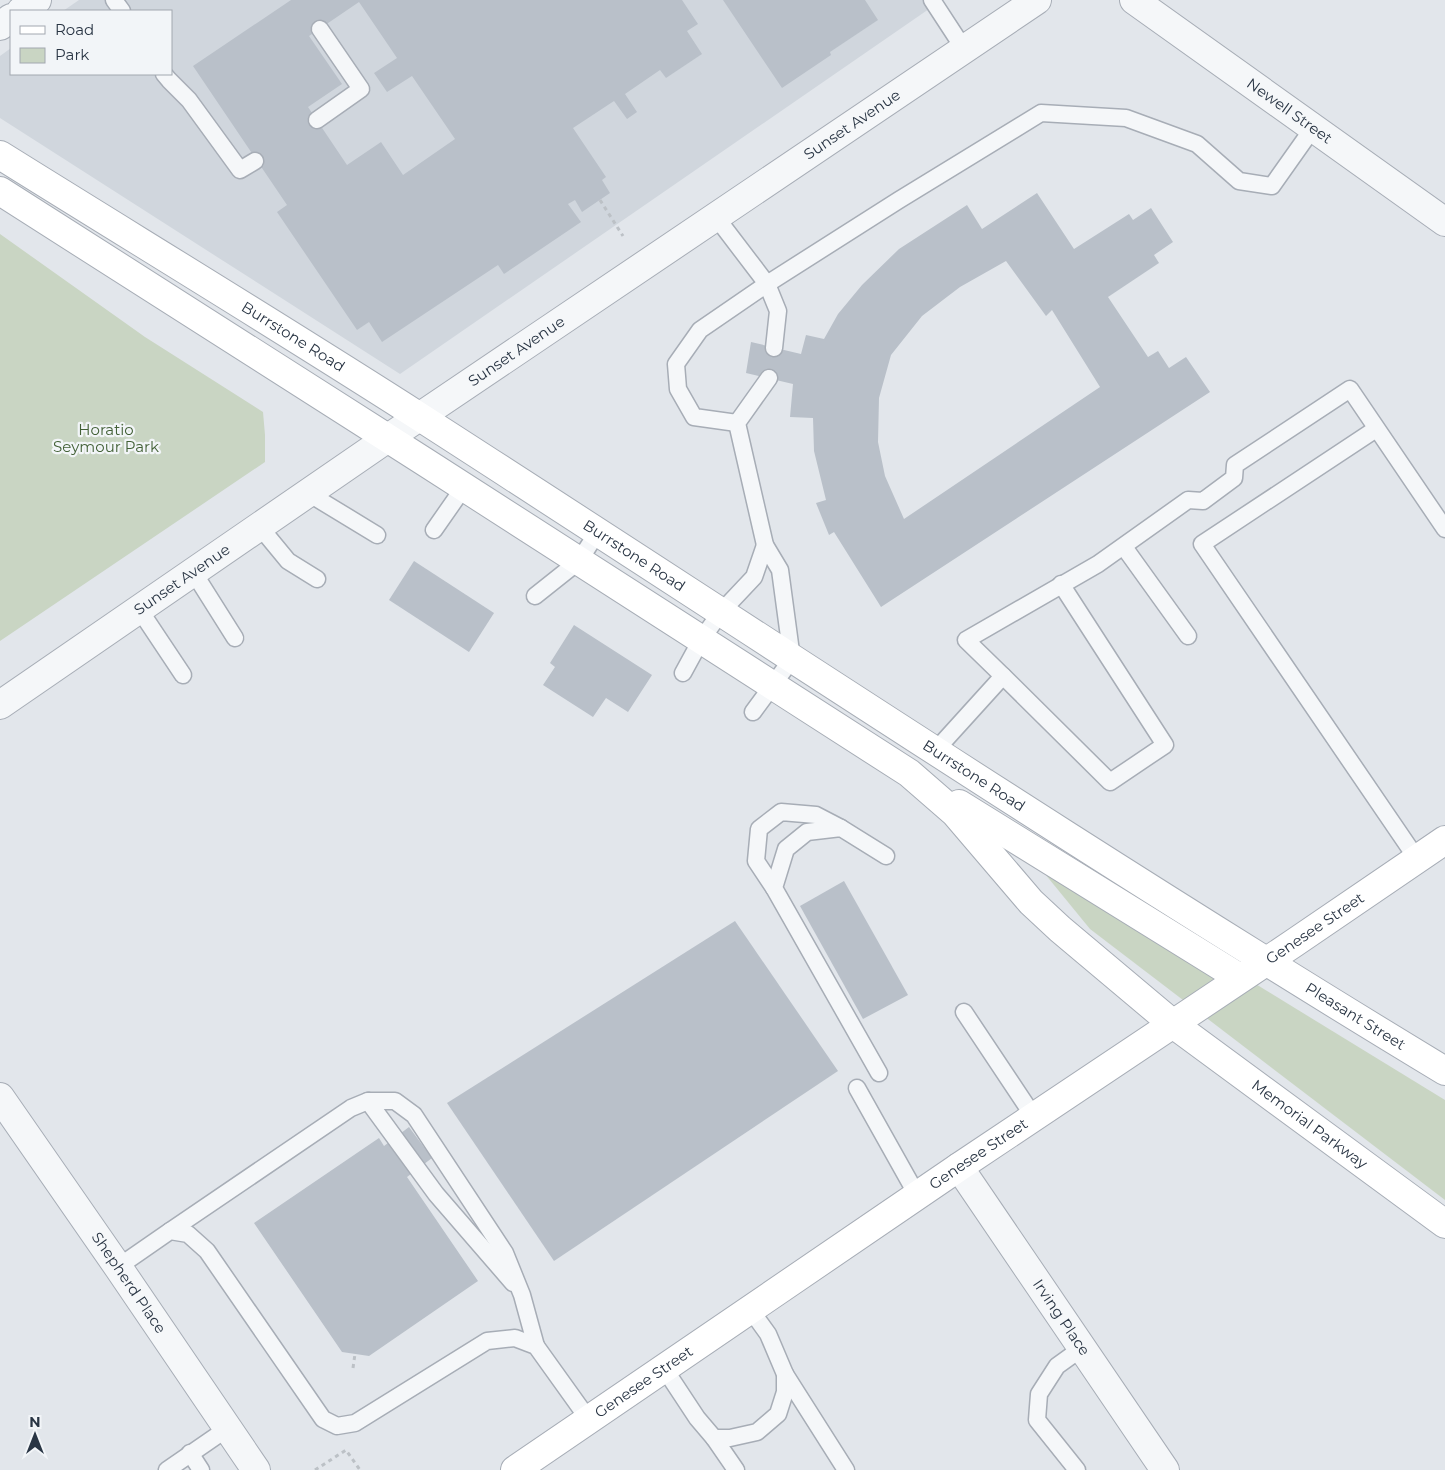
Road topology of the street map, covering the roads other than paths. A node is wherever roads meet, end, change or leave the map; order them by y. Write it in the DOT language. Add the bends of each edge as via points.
graph roads {
  1 [pos="38,0"];
  2 [pos="932,0"];
  3 [pos="1037,0"];
  4 [pos="1134,0"];
  5 [pos="23,10"];
  6 [pos="320,29"];
  7 [pos="964,49"];
  8 [pos="165,75"];
  9 [pos="318,120"];
  10 [pos="1313,128"];
  11 [pos="0,155"];
  12 [pos="255,161"];
  13 [pos="0,191"];
  14 [pos="716,218"];
  15 [pos="1445,222"];
  16 [pos="767,284"];
  17 [pos="774,348"];
  18 [pos="769,378"];
  19 [pos="420,418"];
  20 [pos="737,424"];
  21 [pos="1376,429"];
  22 [pos="388,438"];
  23 [pos="464,487"];
  24 [pos="308,493"];
  25 [pos="260,527"];
  26 [pos="1445,529"];
  27 [pos="434,530"];
  28 [pos="597,532"];
  29 [pos="377,535"];
  30 [pos="765,545"];
  31 [pos="1124,546"];
  32 [pos="578,561"];
  33 [pos="194,573"];
  34 [pos="317,578"];
  35 [pos="1061,584"];
  36 [pos="534,596"];
  37 [pos="140,609"];
  38 [pos="721,612"];
  39 [pos="1188,636"];
  40 [pos="235,638"];
  41 [pos="702,640"];
  42 [pos="792,658"];
  43 [pos="683,673"];
  44 [pos="183,676"];
  45 [pos="1003,676"];
  46 [pos="772,685"];
  47 [pos="0,705"];
  48 [pos="753,712"];
  49 [pos="934,751"];
  50 [pos="909,773"];
  51 [pos="841,828"];
  52 [pos="1445,840"];
  53 [pos="886,856"];
  54 [pos="1417,859"];
  55 [pos="774,888"];
  56 [pos="1266,962"];
  57 [pos="1240,978"];
  58 [pos="964,1012"];
  59 [pos="1173,1024"];
  60 [pos="1445,1071"];
  61 [pos="879,1073"];
  62 [pos="857,1088"];
  63 [pos="0,1097"];
  64 [pos="368,1101"];
  65 [pos="1034,1117"];
  66 [pos="959,1166"];
  67 [pos="918,1195"];
  68 [pos="1445,1224"];
  69 [pos="170,1232"];
  70 [pos="118,1267"];
  71 [pos="521,1292"];
  72 [pos="750,1310"];
  73 [pos="536,1346"];
  74 [pos="1082,1348"];
  75 [pos="664,1368"];
  76 [pos="785,1374"];
  77 [pos="588,1420"];
  78 [pos="228,1428"];
  79 [pos="714,1438"];
  80 [pos="190,1454"];
  81 [pos="167,1470"];
  82 [pos="201,1470"];
  83 [pos="256,1470"];
  84 [pos="515,1470"];
  85 [pos="736,1470"];
  86 [pos="846,1470"];
  87 [pos="1077,1470"];
  88 [pos="1165,1470"];
  1 -- 5 [label="street"];
  2 -- 7 [label="lane"];
  3 -- 7 [label="street, Sunset Avenue"];
  4 -- 10 [label="street, Newell Street"];
  6 -- 9 [label="lane" via="361,89"];
  7 -- 14 [label="street, Sunset Avenue"];
  8 -- 12 [label="lane" via="189,100 240,170"];
  10 -- 15 [label="street, Newell Street"];
  10 -- 16 [label="lane" via="1272,186 1239,181 1197,144 1126,118 1041,113"];
  11 -- 19 [label="street, Burrstone Road"];
  13 -- 22 [label="street"];
  14 -- 16 [label="lane"];
  14 -- 19 [label="street, Sunset Avenue"];
  16 -- 17 [label="lane" via="778,312"];
  16 -- 20 [label="lane" via="700,330 676,364 678,389 694,417"];
  18 -- 20 [label="lane"];
  19 -- 22 [label="street, Sunset Avenue"];
  19 -- 28 [label="street, Burrstone Road"];
  20 -- 30 [label="lane"];
  21 -- 26 [label="lane"];
  21 -- 31 [label="lane" via="1350,389 1235,465 1234,478 1211,495 1203,500 1188,500"];
  21 -- 54 [label="lane" via="1202,544"];
  22 -- 23 [label="street"];
  22 -- 24 [label="street, Sunset Avenue"];
  23 -- 27 [label="lane"];
  23 -- 32 [label="street"];
  24 -- 25 [label="street, Sunset Avenue"];
  24 -- 29 [label="lane"];
  25 -- 33 [label="street, Sunset Avenue"];
  25 -- 34 [label="lane" via="288,561"];
  28 -- 32 [label="lane"];
  28 -- 38 [label="street, Burrstone Road"];
  30 -- 38 [label="lane" via="754,577"];
  30 -- 42 [label="lane" via="780,570"];
  31 -- 35 [label="lane"];
  31 -- 39 [label="lane"];
  32 -- 36 [label="lane"];
  32 -- 41 [label="street"];
  33 -- 37 [label="street, Sunset Avenue"];
  33 -- 40 [label="lane"];
  35 -- 45 [label="lane" via="966,640"];
  35 -- 45 [label="lane" via="1165,745 1110,782"];
  37 -- 44 [label="lane"];
  37 -- 47 [label="street, Sunset Avenue"];
  38 -- 41 [label="lane"];
  38 -- 42 [label="street, Burrstone Road"];
  41 -- 43 [label="lane"];
  41 -- 46 [label="street"];
  42 -- 46 [label="lane"];
  42 -- 49 [label="street, Burrstone Road"];
  45 -- 49 [label="lane"];
  46 -- 48 [label="lane"];
  46 -- 50 [label="street"];
  49 -- 56 [label="street, Burrstone Road"];
  50 -- 57 [label="street"];
  50 -- 59 [label="street" via="956,813 1031,902 1060,930"];
  51 -- 53 [label="lane"];
  51 -- 55 [label="lane" via="807,832 786,849"];
  51 -- 55 [label="lane" via="816,815 781,812 759,829 756,861"];
  52 -- 54 [label="street, Genesee Street"];
  54 -- 56 [label="street, Genesee Street"];
  55 -- 61 [label="lane"];
  56 -- 57 [label="street, Genesee Street"];
  56 -- 60 [label="street, Pleasant Street"];
  57 -- 59 [label="street, Genesee Street"];
  58 -- 65 [label="lane"];
  59 -- 65 [label="street, Genesee Street"];
  59 -- 68 [label="street, Memorial Parkway"];
  62 -- 67 [label="lane"];
  63 -- 70 [label="street, Shepherd Place"];
  64 -- 69 [label="lane" via="351,1108"];
  64 -- 71 [label="lane" via="436,1194"];
  64 -- 71 [label="lane" via="395,1101 414,1115 505,1253"];
  65 -- 66 [label="street, Genesee Street"];
  66 -- 67 [label="street, Genesee Street"];
  66 -- 74 [label="street, Irving Place"];
  67 -- 72 [label="street, Genesee Street"];
  69 -- 70 [label="lane"];
  69 -- 73 [label="lane" via="188,1234 207,1251 323,1418 337,1426 355,1423 487,1340 515,1338"];
  70 -- 78 [label="street, Shepherd Place"];
  71 -- 73 [label="lane"];
  72 -- 75 [label="street, Genesee Street"];
  72 -- 76 [label="lane" via="768,1334"];
  73 -- 77 [label="lane"];
  74 -- 87 [label="lane" via="1057,1366 1039,1394 1037,1420"];
  74 -- 88 [label="street, Irving Place"];
  75 -- 77 [label="street, Genesee Street"];
  75 -- 79 [label="lane"];
  76 -- 79 [label="lane" via="785,1392 778,1414 757,1432"];
  76 -- 86 [label="lane"];
  77 -- 84 [label="street, Genesee Street"];
  78 -- 80 [label="lane"];
  78 -- 83 [label="street, Shepherd Place"];
  79 -- 85 [label="lane"];
  80 -- 81 [label="lane"];
  80 -- 82 [label="lane"];
}
